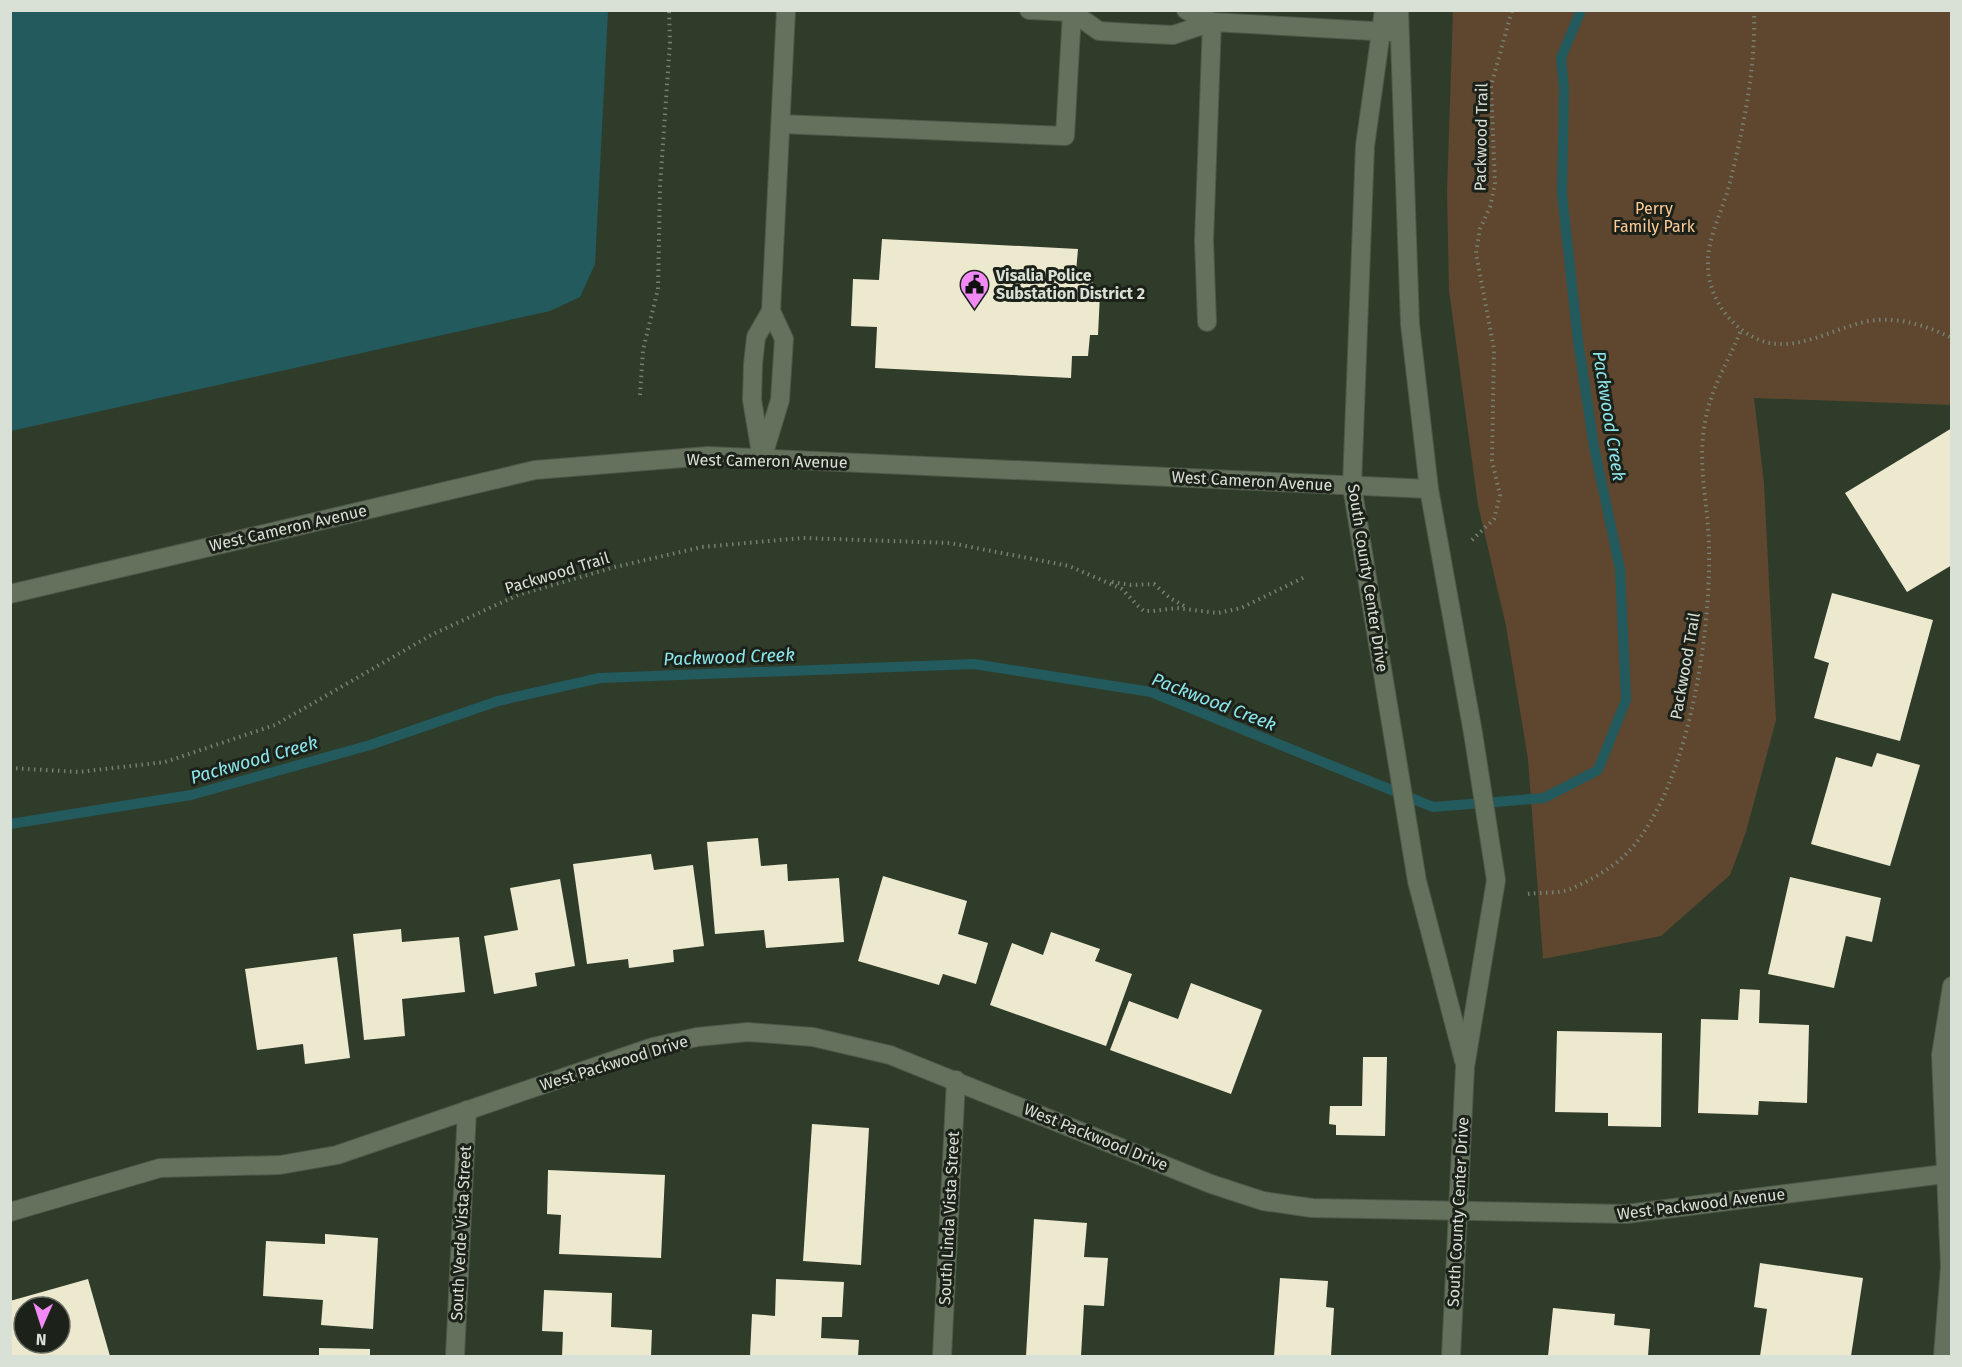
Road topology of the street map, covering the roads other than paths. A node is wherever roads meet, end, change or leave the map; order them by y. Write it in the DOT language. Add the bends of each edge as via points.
graph roads {
  1 [pos="786,10"];
  2 [pos="1029,10"];
  3 [pos="1186,10"];
  4 [pos="1384,10"];
  5 [pos="1399,10"];
  6 [pos="1075,11"];
  7 [pos="1212,22"];
  8 [pos="1381,31"];
  9 [pos="1400,32"];
  10 [pos="781,124"];
  11 [pos="771,311"];
  12 [pos="1207,322"];
  13 [pos="762,459"];
  14 [pos="1352,486"];
  15 [pos="1429,489"];
  16 [pos="10,594"];
  17 [pos="1952,986"];
  18 [pos="1465,1067"];
  19 [pos="956,1080"];
  20 [pos="467,1110"];
  21 [pos="1948,1173"];
  22 [pos="10,1212"];
  23 [pos="1458,1212"];
  24 [pos="455,1356"];
  25 [pos="942,1356"];
  26 [pos="1451,1356"];
  27 [pos="1943,1356"];
  1 -- 10 [label="street"];
  2 -- 6 [label="street"];
  3 -- 7 [label="street"];
  4 -- 8 [label="street, South County Center Drive"];
  5 -- 9 [label="street, South County Center Drive"];
  6 -- 7 [label="street" via="1098,30 1110,31 1173,35"];
  6 -- 10 [label="street" via="1065,136"];
  7 -- 8 [label="street"];
  7 -- 12 [label="street" via="1204,241"];
  8 -- 9 [label="street"];
  8 -- 14 [label="street, South County Center Drive" via="1365,146"];
  9 -- 15 [label="street, South County Center Drive" via="1410,324"];
  10 -- 11 [label="street"];
  11 -- 13 [label="street" via="756,336 753,364 752,400"];
  11 -- 13 [label="street" via="784,339 781,391"];
  13 -- 14 [label="street, West Cameron Avenue"];
  13 -- 16 [label="street, West Cameron Avenue" via="708,456 535,470"];
  14 -- 15 [label="street, West Cameron Avenue"];
  14 -- 18 [label="street, South County Center Drive" via="1417,881"];
  15 -- 18 [label="street, South County Center Drive" via="1496,880"];
  17 -- 21 [label="street" via="1941,1055"];
  18 -- 23 [label="street, South County Center Drive"];
  19 -- 20 [label="street, West Packwood Drive" via="890,1055 813,1037 748,1032 697,1037 653,1047"];
  19 -- 23 [label="street, West Packwood Drive" via="1211,1184 1263,1201 1312,1208"];
  19 -- 25 [label="street, South Linda Vista Street"];
  20 -- 22 [label="street, West Packwood Drive" via="337,1155 280,1165 160,1168"];
  20 -- 24 [label="street, South Verde Vista Street"];
  21 -- 23 [label="street, West Packwood Avenue" via="1626,1214"];
  21 -- 27 [label="street" via="1950,1267"];
  23 -- 26 [label="street, South County Center Drive"];
}
